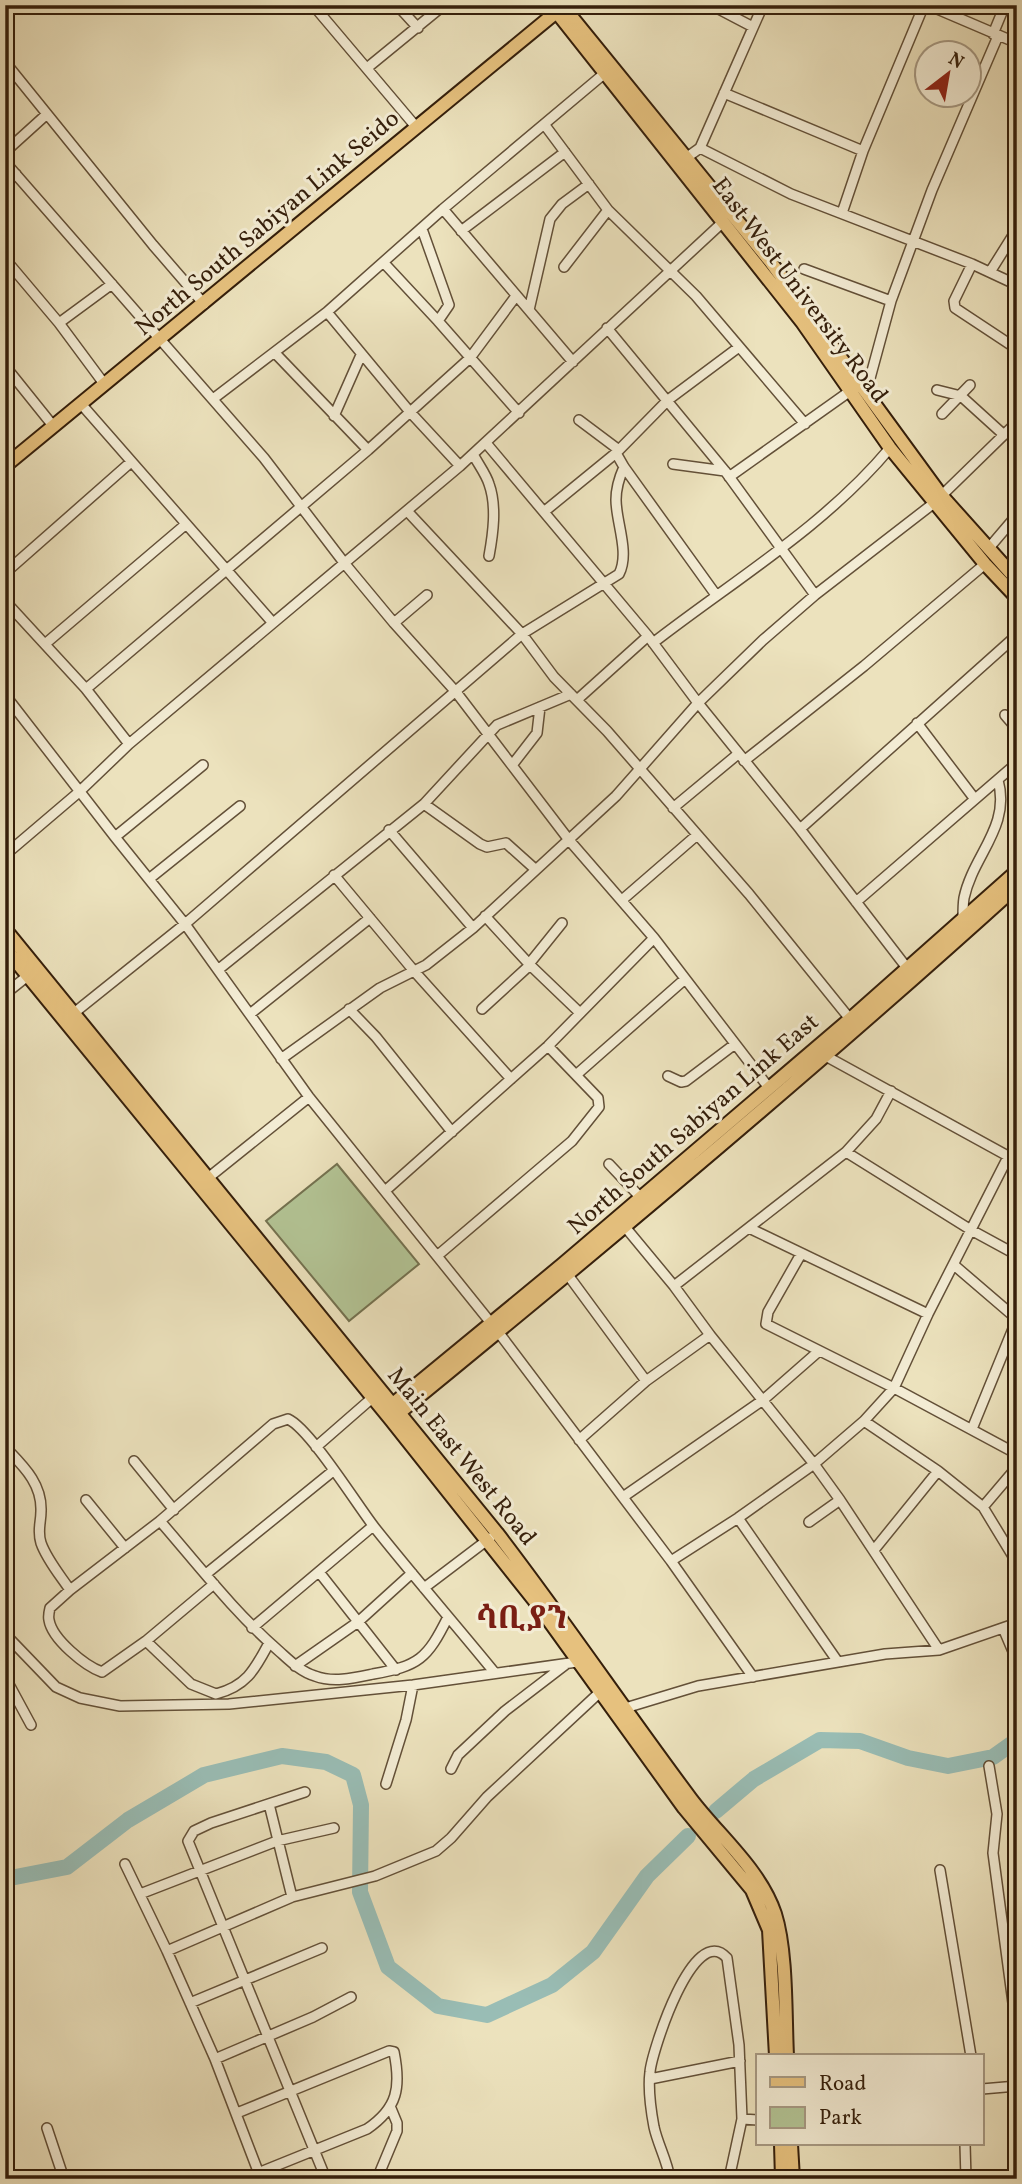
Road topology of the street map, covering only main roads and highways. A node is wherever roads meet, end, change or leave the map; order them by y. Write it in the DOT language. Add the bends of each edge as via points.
graph roads {
  1 [pos="559,7"];
  2 [pos="858,390"];
  3 [pos="5,466"];
  4 [pos="937,499"];
  5 [pos="1017,580"];
  6 [pos="1017,598"];
  7 [pos="1017,871"];
  8 [pos="1017,886"];
  9 [pos="5,929"];
  10 [pos="5,948"];
  11 [pos="938,949"];
  12 [pos="32,972"];
  13 [pos="820,1051"];
  14 [pos="193,1169"];
  15 [pos="231,1214"];
  16 [pos="620,1222"];
  17 [pos="495,1329"];
  18 [pos="352,1366"];
  19 [pos="392,1412"];
  20 [pos="492,1537"];
  21 [pos="619,1710"];
  22 [pos="776,1947"];
  23 [pos="776,2054"];
  24 [pos="787,2054"];
  25 [pos="781,2146"];
  26 [pos="791,2146"];
  27 [pos="782,2179"];
  28 [pos="793,2179"];
  1 -- 2 [label="main road, East West University Road" via="605,73"];
  1 -- 2 [label="main road, East West University Road" via="784,279"];
  1 -- 3 [label="main road, North South Sabiyan Link Seido"];
  2 -- 4 [label="main road, East West University Road"];
  2 -- 4 [label="main road, East West University Road" via="890,448"];
  4 -- 5 [label="main road, East West University Road"];
  4 -- 6 [label="main road, East West University Road" via="985,565"];
  7 -- 11 [label="main road, North South Sabiyan Link East" via="963,919"];
  8 -- 11 [label="main road, North South Sabiyan Link East"];
  9 -- 12 [label="main road, Main East West Road"];
  10 -- 12 [label="main road, Main East West Road"];
  11 -- 13 [label="main road, North South Sabiyan Link East"];
  11 -- 13 [label="main road, North South Sabiyan Link East" via="907,968"];
  12 -- 14 [label="main road, Main East West Road"];
  13 -- 16 [label="main road, North South Sabiyan Link East" via="769,1088 641,1198"];
  13 -- 16 [label="main road, North South Sabiyan Link East" via="779,1096"];
  14 -- 15 [label="main road, Main East West Road"];
  14 -- 15 [label="main road, Main East West Road" via="208,1178"];
  15 -- 18 [label="main road, Main East West Road"];
  16 -- 17 [label="main road, North South Sabiyan Link East"];
  16 -- 17 [label="main road, North South Sabiyan Link East" via="568,1275"];
  17 -- 19 [label="main road, North South Sabiyan Link East"];
  18 -- 19 [label="main road, Main East West Road"];
  18 -- 19 [label="main road, Main East West Road" via="372,1399"];
  19 -- 20 [label="main road, Main East West Road"];
  20 -- 21 [label="main road, Main East West Road" via="565,1622"];
  20 -- 21 [label="main road, Main East West Road" via="571,1663"];
  21 -- 22 [label="main road, Main East West Road" via="688,1804 764,1890 774,1913"];
  22 -- 23 [label="main road, Main East West Road"];
  22 -- 24 [label="main road, Main East West Road"];
  25 -- 27 [label="main road"];
  26 -- 28 [label="main road"];
}
